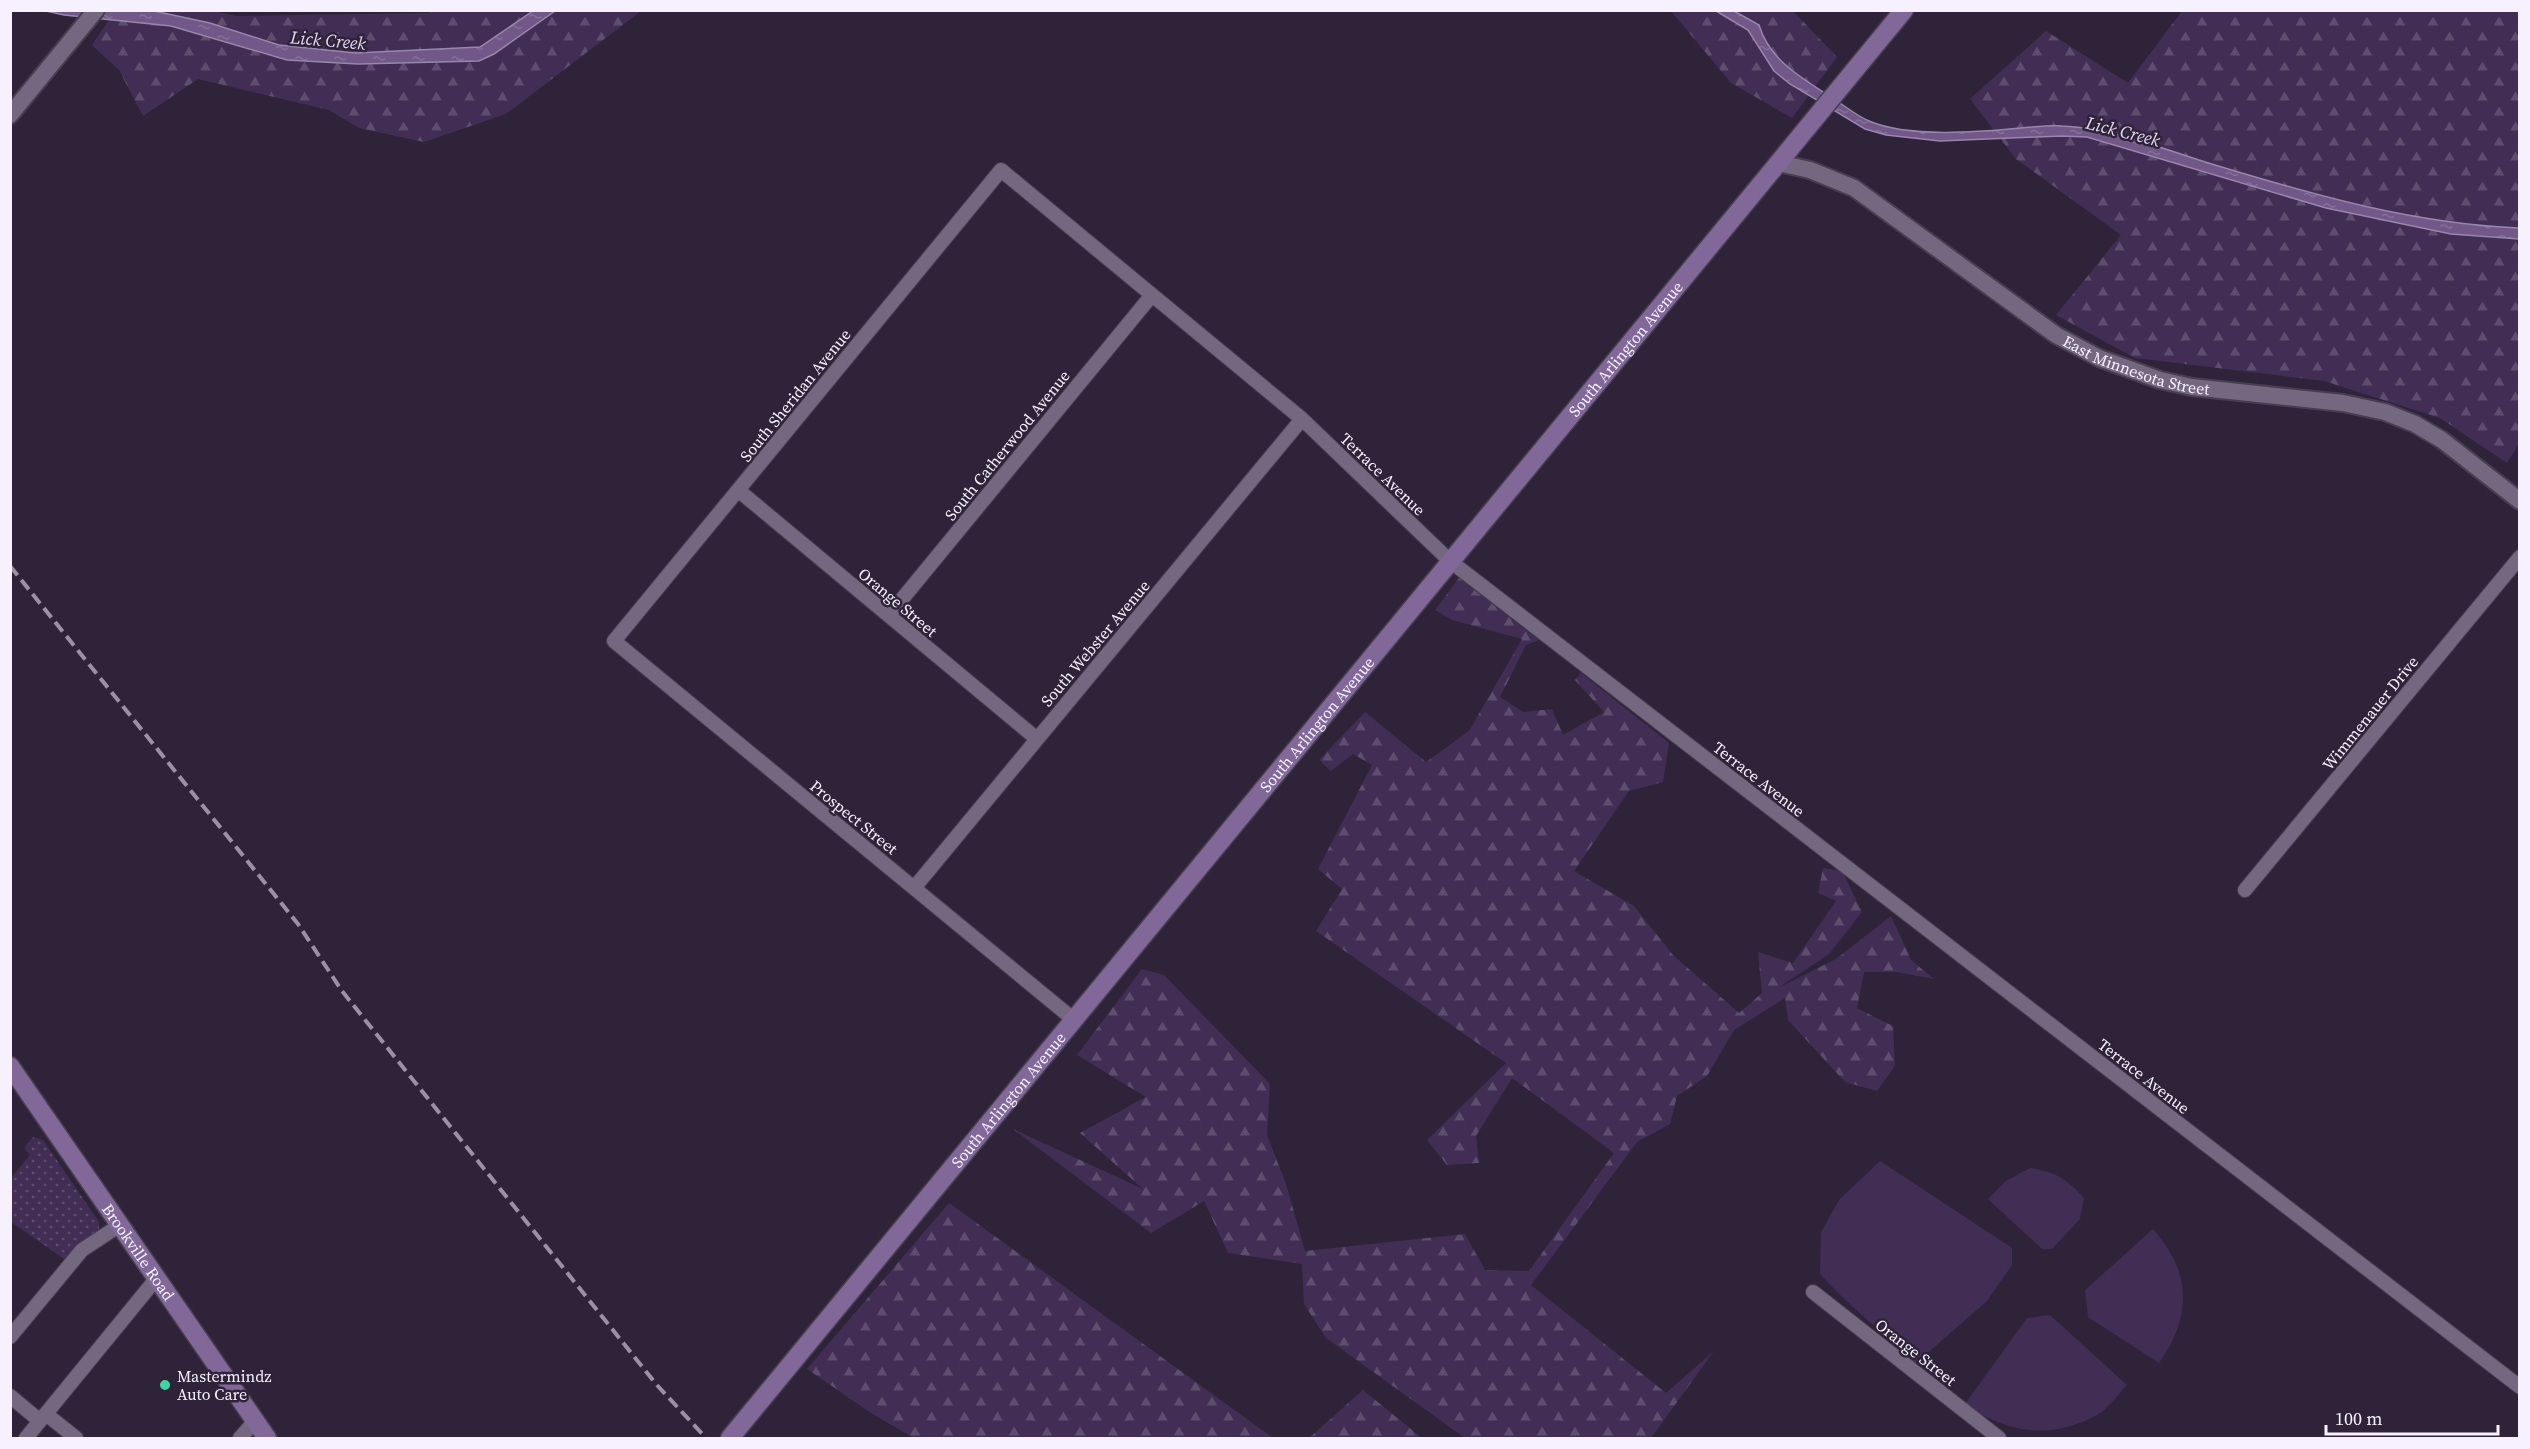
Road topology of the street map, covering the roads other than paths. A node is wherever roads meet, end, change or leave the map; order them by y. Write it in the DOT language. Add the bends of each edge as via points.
graph roads {
  1 [pos="96,10"];
  2 [pos="1904,10"];
  3 [pos="10,115"];
  4 [pos="1779,163"];
  5 [pos="1001,170"];
  6 [pos="1152,295"];
  7 [pos="1302,419"];
  8 [pos="738,490"];
  9 [pos="2520,501"];
  10 [pos="2520,557"];
  11 [pos="1450,561"];
  12 [pos="889,615"];
  13 [pos="614,641"];
  14 [pos="1037,738"];
  15 [pos="914,888"];
  16 [pos="2245,890"];
  17 [pos="1073,1019"];
  18 [pos="10,1066"];
  19 [pos="120,1225"];
  20 [pos="156,1279"];
  21 [pos="1813,1292"];
  22 [pos="10,1336"];
  23 [pos="2520,1387"];
  24 [pos="10,1396"];
  25 [pos="43,1418"];
  26 [pos="255,1421"];
  27 [pos="26,1438"];
  28 [pos="76,1438"];
  29 [pos="240,1438"];
  30 [pos="267,1438"];
  31 [pos="730,1438"];
  32 [pos="1999,1438"];
  1 -- 3 [label="street"];
  2 -- 4 [label="main road, South Arlington Avenue"];
  4 -- 9 [label="street, East Minnesota Street" via="1854,188 2056,335 2099,358 2192,387 2343,403 2385,412 2442,440"];
  4 -- 11 [label="main road, South Arlington Avenue"];
  5 -- 6 [label="street, Terrace Avenue"];
  5 -- 8 [label="street, South Sheridan Avenue"];
  6 -- 7 [label="street, Terrace Avenue"];
  6 -- 12 [label="street, South Catherwood Avenue"];
  7 -- 11 [label="street, Terrace Avenue"];
  7 -- 14 [label="street, South Webster Avenue"];
  8 -- 12 [label="street, Orange Street"];
  8 -- 13 [label="street, South Sheridan Avenue"];
  10 -- 16 [label="street, Wimmenauer Drive"];
  11 -- 17 [label="main road, South Arlington Avenue"];
  11 -- 23 [label="street, Terrace Avenue"];
  12 -- 14 [label="street, Orange Street"];
  13 -- 15 [label="street, Prospect Street"];
  14 -- 15 [label="street, South Webster Avenue"];
  15 -- 17 [label="street, Prospect Street"];
  17 -- 31 [label="main road, South Arlington Avenue"];
  18 -- 19 [label="main road, Brookville Road"];
  19 -- 20 [label="main road, Brookville Road"];
  19 -- 22 [label="street" via="82,1250"];
  20 -- 25 [label="street"];
  20 -- 26 [label="main road, Brookville Road"];
  21 -- 32 [label="street, Orange Street"];
  24 -- 25 [label="street"];
  25 -- 27 [label="street"];
  25 -- 28 [label="street"];
  26 -- 29 [label="street"];
  26 -- 30 [label="main road, Brookville Road"];
}
